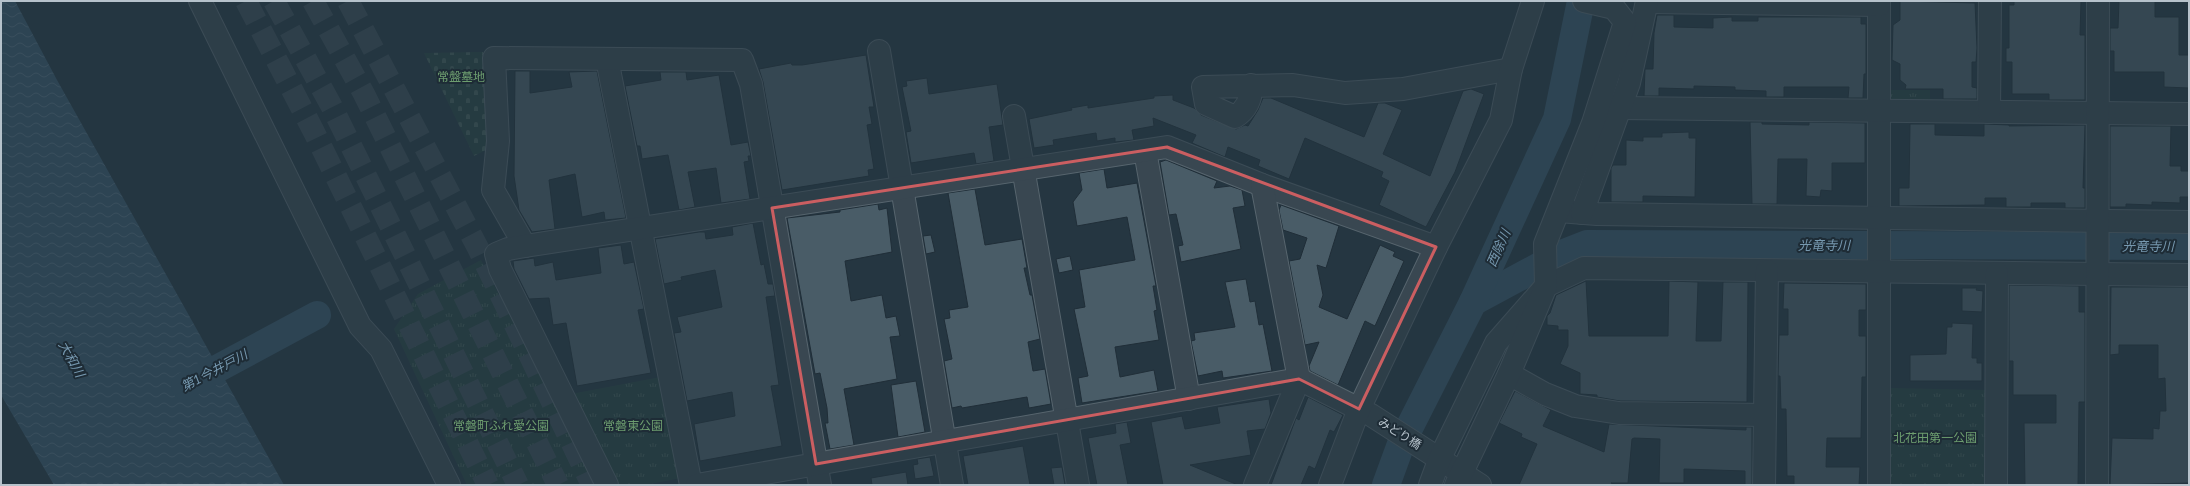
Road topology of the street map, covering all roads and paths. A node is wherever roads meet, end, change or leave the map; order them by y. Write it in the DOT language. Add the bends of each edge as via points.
graph roads {
  1 [pos="200,1"];
  2 [pos="1533,1"];
  3 [pos="1584,1"];
  4 [pos="1990,1"];
  5 [pos="2098,1"];
  6 [pos="1647,2"];
  7 [pos="1879,3"];
  8 [pos="880,51"];
  9 [pos="607,59"];
  10 [pos="1511,69"];
  11 [pos="1251,85"];
  12 [pos="1621,108"];
  13 [pos="1879,112"];
  14 [pos="1989,112"];
  15 [pos="2098,113"];
  16 [pos="2189,114"];
  17 [pos="1014,116"];
  18 [pos="1145,151"];
  19 [pos="1023,169"];
  20 [pos="1262,185"];
  21 [pos="901,188"];
  22 [pos="772,208"];
  23 [pos="1559,211"];
  24 [pos="1582,213"];
  25 [pos="1879,220"];
  26 [pos="2189,222"];
  27 [pos="2098,224"];
  28 [pos="641,229"];
  29 [pos="525,246"];
  30 [pos="1436,248"];
  31 [pos="1767,271"];
  32 [pos="1880,271"];
  33 [pos="1998,273"];
  34 [pos="2098,274"];
  35 [pos="2189,275"];
  36 [pos="1546,286"];
  37 [pos="1509,374"];
  38 [pos="1299,379"];
  39 [pos="1189,399"];
  40 [pos="1365,412"];
  41 [pos="1765,415"];
  42 [pos="1067,421"];
  43 [pos="945,442"];
  44 [pos="1435,455"];
  45 [pos="816,464"];
  46 [pos="1459,479"];
  47 [pos="450,485"];
  48 [pos="607,485"];
  49 [pos="691,485"];
  50 [pos="697,485"];
  51 [pos="820,485"];
  52 [pos="952,485"];
  53 [pos="1078,485"];
  54 [pos="1255,485"];
  55 [pos="1330,485"];
  56 [pos="1430,485"];
  57 [pos="1480,485"];
  58 [pos="1764,485"];
  59 [pos="1879,485"];
  60 [pos="1996,485"];
  61 [pos="2097,485"];
  1 -- 47 [label="street" via="360,326 381,349"];
  2 -- 10 [label="street"];
  3 -- 23 [label="street" via="1614,8 1625,22 1593,123"];
  4 -- 14 [label="street"];
  5 -- 15 [label="street"];
  6 -- 7 [label="street"];
  6 -- 12 [label="street" via="1640,39"];
  7 -- 13 [label="street"];
  8 -- 21 [label="street"];
  9 -- 22 [label="street" via="742,60 750,84"];
  9 -- 28 [label="street"];
  9 -- 29 [label="street" via="494,58 498,141 493,190"];
  10 -- 11 [label="street" via="1403,89 1345,93 1293,84"];
  10 -- 30 [label="street" via="1501,120"];
  12 -- 13 [label="street"];
  12 -- 24 [label="street"];
  13 -- 14 [label="street"];
  13 -- 25 [label="street"];
  14 -- 15 [label="street"];
  15 -- 16 [label="street"];
  15 -- 27 [label="street"];
  17 -- 19 [label="street"];
  18 -- 19 [label="street"];
  18 -- 20 [label="street" via="1166,147"];
  18 -- 39 [label="street"];
  19 -- 21 [label="street"];
  19 -- 42 [label="street"];
  20 -- 30 [label="street"];
  20 -- 38 [label="street"];
  21 -- 22 [label="street"];
  21 -- 43 [label="street"];
  22 -- 28 [label="street"];
  22 -- 45 [label="street"];
  23 -- 24 [label="street"];
  23 -- 36 [label="street" via="1544,244"];
  24 -- 25 [label="street"];
  25 -- 27 [label="street"];
  25 -- 32 [label="street"];
  26 -- 27 [label="street"];
  27 -- 34 [label="street"];
  28 -- 29 [label="street"];
  28 -- 49 [label="street"];
  29 -- 48 [label="street" via="496,254 500,268"];
  30 -- 40 [label="street"];
  31 -- 32 [label="street"];
  31 -- 36 [label="street" via="1584,268"];
  31 -- 41 [label="street"];
  32 -- 33 [label="street"];
  32 -- 59 [label="street"];
  33 -- 34 [label="street"];
  33 -- 60 [label="street"];
  34 -- 35 [label="street"];
  34 -- 61 [label="street"];
  36 -- 37 [label="street"];
  36 -- 44 [label="street" via="1496,343"];
  37 -- 41 [label="street" via="1545,394 1575,406 1619,413"];
  37 -- 46 [label="street"];
  38 -- 39 [label="street"];
  38 -- 40 [label="street, みどり橋"];
  38 -- 54 [label="street"];
  39 -- 42 [label="street"];
  40 -- 44 [label="street, みどり橋"];
  40 -- 55 [label="street"];
  41 -- 58 [label="street"];
  42 -- 43 [label="street"];
  42 -- 53 [label="street"];
  43 -- 45 [label="street"];
  43 -- 52 [label="street"];
  44 -- 46 [label="street, みどり橋"];
  44 -- 56 [label="street"];
  45 -- 50 [label="street"];
  45 -- 51 [label="street"];
  46 -- 57 [label="street, みどり橋"];
}
